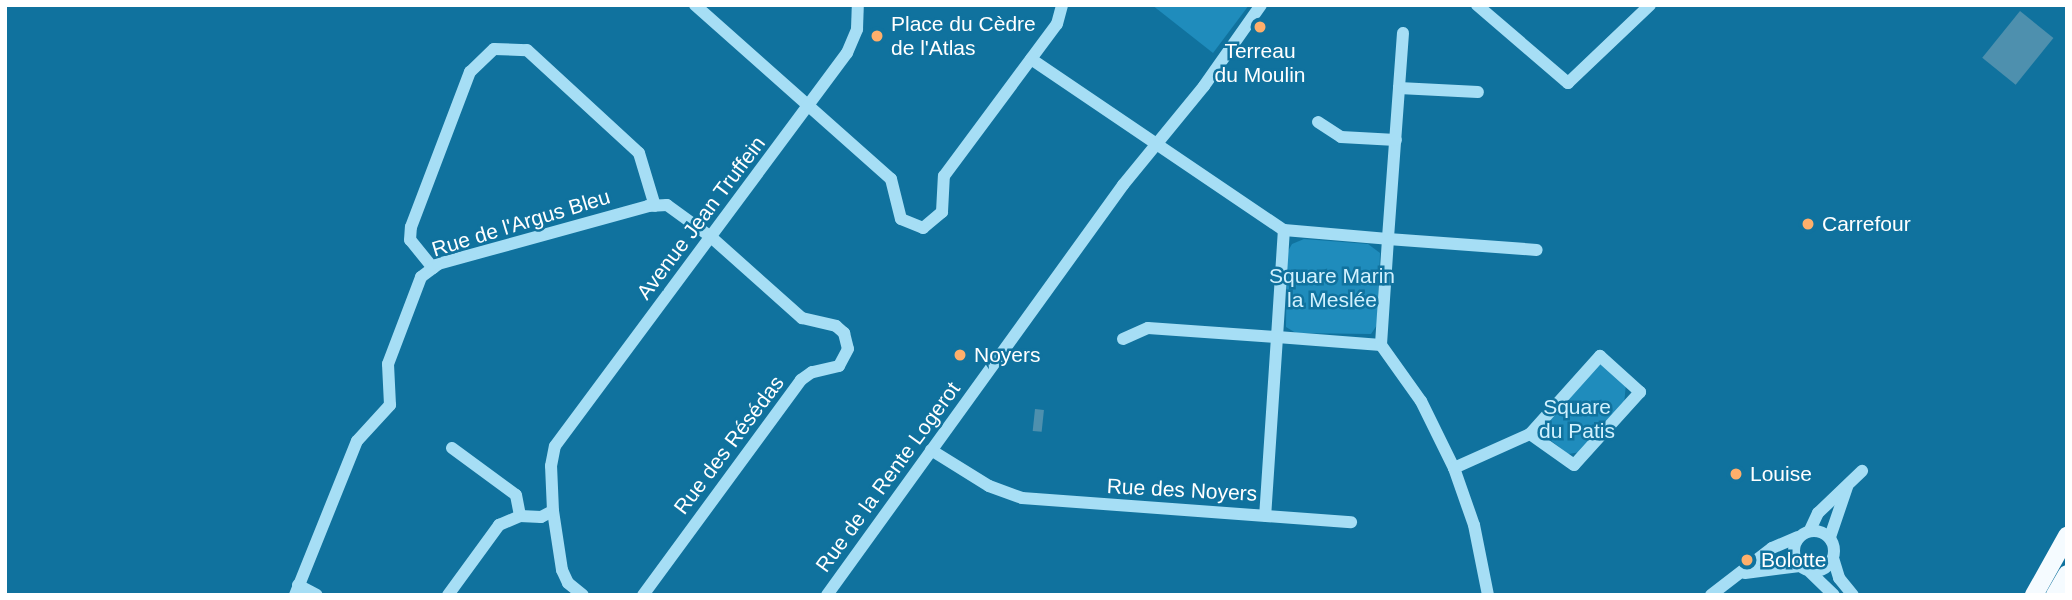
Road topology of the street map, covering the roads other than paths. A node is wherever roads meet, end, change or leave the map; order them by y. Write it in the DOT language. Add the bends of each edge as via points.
graph roads {
  1 [pos="695,5"];
  2 [pos="858,5"];
  3 [pos="1062,5"];
  4 [pos="1261,5"];
  5 [pos="1477,5"];
  6 [pos="1650,5"];
  7 [pos="1403,33"];
  8 [pos="1031,59"];
  9 [pos="1399,88"];
  10 [pos="1478,92"];
  11 [pos="807,106"];
  12 [pos="1318,122"];
  13 [pos="1396,140"];
  14 [pos="1155,147"];
  15 [pos="656,206"];
  16 [pos="1284,230"];
  17 [pos="711,237"];
  18 [pos="1388,239"];
  19 [pos="1537,250"];
  20 [pos="433,268"];
  21 [pos="1277,337"];
  22 [pos="1123,339"];
  23 [pos="1381,345"];
  24 [pos="1530,434"];
  25 [pos="452,448"];
  26 [pos="931,450"];
  27 [pos="1454,468"];
  28 [pos="1862,471"];
  29 [pos="1847,486"];
  30 [pos="553,511"];
  31 [pos="520,516"];
  32 [pos="1265,516"];
  33 [pos="1351,522"];
  34 [pos="1810,530"];
  35 [pos="1798,537"];
  36 [pos="1830,537"];
  37 [pos="2067,537"];
  38 [pos="1833,558"];
  39 [pos="1805,569"];
  40 [pos="1741,574"];
  41 [pos="2067,575"];
  42 [pos="296,590"];
  43 [pos="317,595"];
  44 [pos="447,595"];
  45 [pos="583,595"];
  46 [pos="643,595"];
  47 [pos="827,595"];
  48 [pos="1488,595"];
  49 [pos="1711,595"];
  50 [pos="1834,595"];
  51 [pos="1853,595"];
  52 [pos="2034,595"];
  53 [pos="2055,595"];
  1 -- 11 [label="street"];
  2 -- 11 [label="street, Avenue Jean Truffein" via="853,40"];
  3 -- 8 [label="street" via="1057,24"];
  4 -- 14 [label="street, Rue de la Rente Logerot"];
  5 -- 6 [label="street" via="1568,83"];
  7 -- 9 [label="street"];
  8 -- 11 [label="street" via="944,176 942,212 928,227 912,226 901,219 891,179"];
  8 -- 14 [label="street"];
  9 -- 10 [label="street"];
  9 -- 13 [label="street"];
  11 -- 17 [label="street, Avenue Jean Truffein"];
  12 -- 13 [label="street" via="1341,136"];
  13 -- 18 [label="street"];
  14 -- 16 [label="street"];
  14 -- 26 [label="street, Rue de la Rente Logerot"];
  15 -- 17 [label="street" via="667,205"];
  15 -- 20 [label="street, Rue de l'Argus Bleu"];
  15 -- 20 [label="street" via="639,153 527,50 494,49 470,72 411,227 410,240"];
  16 -- 18 [label="street"];
  16 -- 21 [label="street"];
  17 -- 30 [label="street, Avenue Jean Truffein" via="555,446"];
  17 -- 46 [label="street, Rue des Résédas" via="802,318 845,333 848,349 839,366 812,372 802,380"];
  18 -- 19 [label="street"];
  18 -- 23 [label="street"];
  20 -- 42 [label="street, Rue de l'Argus Bleu" via="421,276 388,364 390,405 357,441"];
  21 -- 22 [label="street" via="1147,328"];
  21 -- 23 [label="street"];
  21 -- 32 [label="street, Rue des Noyers"];
  23 -- 27 [label="street" via="1421,401"];
  24 -- 24 [label="street" via="1600,356 1640,392 1574,465"];
  24 -- 27 [label="street"];
  25 -- 31 [label="street" via="516,495"];
  26 -- 32 [label="street, Rue des Noyers" via="989,486 1022,498"];
  26 -- 47 [label="street, Rue de la Rente Logerot"];
  27 -- 48 [label="street" via="1474,524"];
  28 -- 29 [label="street"];
  29 -- 34 [label="street" via="1818,513"];
  29 -- 36 [label="street"];
  30 -- 31 [label="street" via="541,517"];
  30 -- 45 [label="street" via="562,570 568,583"];
  31 -- 44 [label="street" via="499,525"];
  32 -- 33 [label="street"];
  34 -- 35 [label="street"];
  34 -- 36 [label="street"];
  35 -- 39 [label="street" via="1793,551"];
  35 -- 40 [label="street" via="1772,548"];
  36 -- 38 [label="street"];
  37 -- 52 [label="main road"];
  38 -- 39 [label="street" via="1825,568"];
  38 -- 51 [label="street" via="1839,578"];
  39 -- 40 [label="street"];
  39 -- 50 [label="street"];
  40 -- 49 [label="street"];
  41 -- 53 [label="main road"];
  42 -- 43 [label="street"];
}
